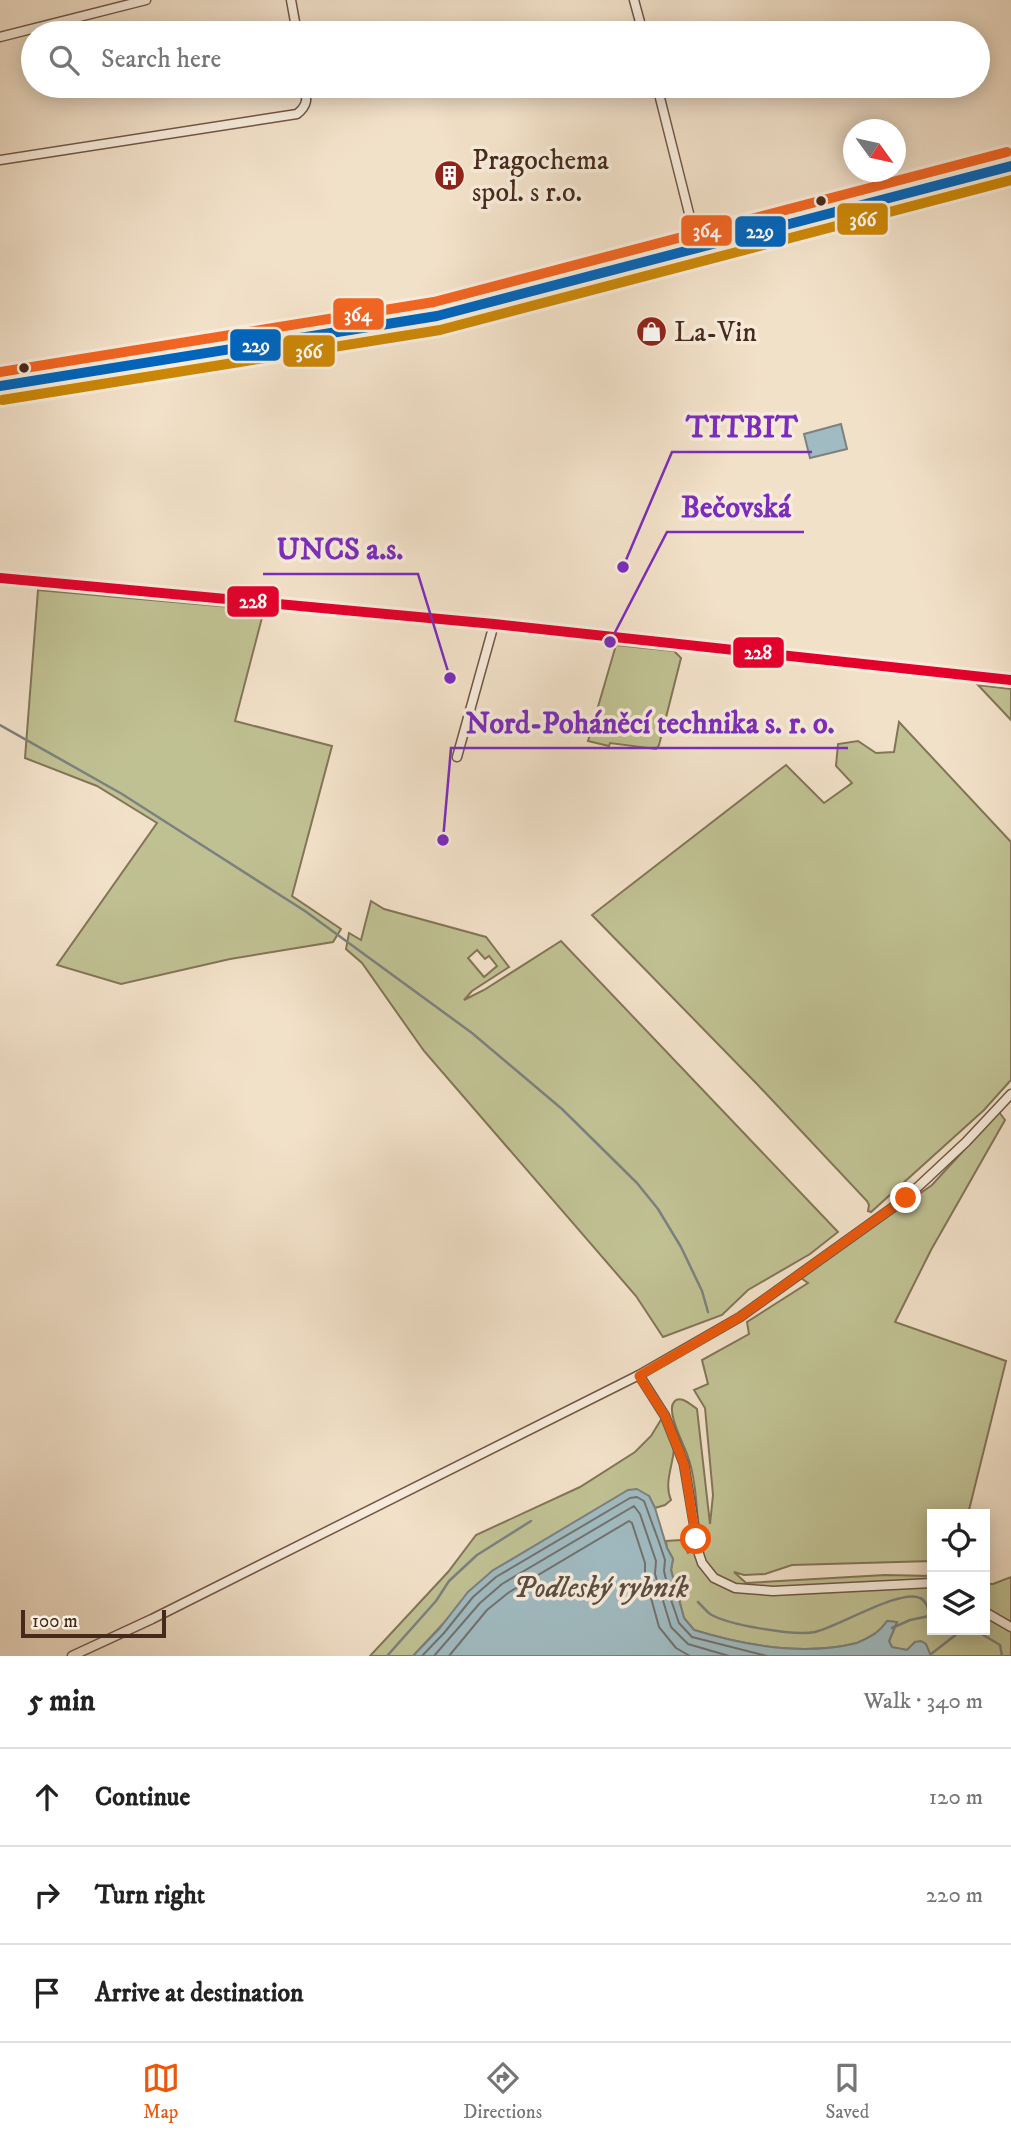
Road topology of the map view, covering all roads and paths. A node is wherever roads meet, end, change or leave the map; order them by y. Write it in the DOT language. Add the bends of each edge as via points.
graph roads {
  1 [pos="146,0"];
  2 [pos="291,0"];
  3 [pos="634,0"];
  4 [pos="63,21"];
  5 [pos="295,21"];
  6 [pos="640,21"];
  7 [pos="21,32"];
  8 [pos="0,37"];
  9 [pos="307,98"];
  10 [pos="660,98"];
  11 [pos="0,160"];
  12 [pos="1011,166"];
  13 [pos="698,249"];
  14 [pos="0,386"];
  15 [pos="0,578"];
  16 [pos="494,624"];
  17 [pos="1011,680"];
  18 [pos="457,757"];
  19 [pos="1011,1094"];
  20 [pos="639,1376"];
  21 [pos="927,1583"];
  22 [pos="990,1615"];
  23 [pos="1011,1627"];
  24 [pos="72,1656"];
  1 -- 4 [label="street"];
  2 -- 5 [label="street"];
  3 -- 6 [label="street"];
  7 -- 8 [label="street"];
  9 -- 11 [label="street" via="298,114"];
  10 -- 13 [label="street"];
  12 -- 13 [label="main road"];
  13 -- 14 [label="main road" via="437,316"];
  15 -- 16 [label="main road"];
  16 -- 17 [label="main road"];
  16 -- 18 [label="street"];
  19 -- 20 [label="street" via="906,1198 740,1317"];
  20 -- 21 [label="street" via="665,1416 684,1464 699,1554 714,1578 735,1588 773,1591"];
  20 -- 24 [label="street"];
  22 -- 23 [label="street"];
}
